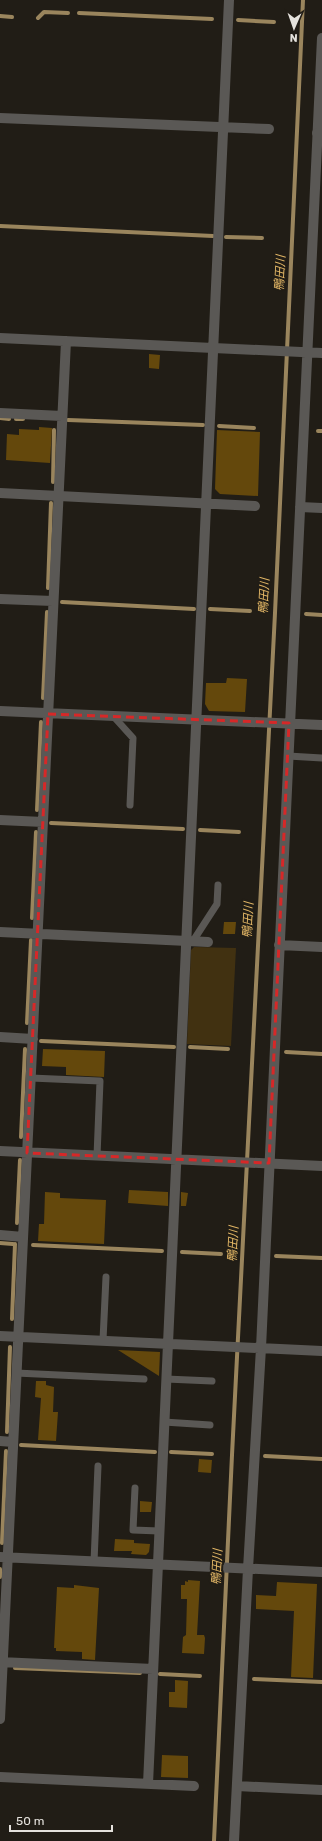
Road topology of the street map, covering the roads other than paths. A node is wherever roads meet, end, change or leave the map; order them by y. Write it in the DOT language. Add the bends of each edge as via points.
graph roads {
  1 [pos="229,0"];
  2 [pos="322,38"];
  3 [pos="0,118"];
  4 [pos="224,127"];
  5 [pos="269,129"];
  6 [pos="320,133"];
  7 [pos="0,338"];
  8 [pos="66,341"];
  9 [pos="213,348"];
  10 [pos="303,352"];
  11 [pos="322,353"];
  12 [pos="0,413"];
  13 [pos="62,416"];
  14 [pos="0,493"];
  15 [pos="58,496"];
  16 [pos="206,503"];
  17 [pos="255,506"];
  18 [pos="300,507"];
  19 [pos="322,508"];
  20 [pos="0,599"];
  21 [pos="53,601"];
  22 [pos="0,711"];
  23 [pos="48,714"];
  24 [pos="114,717"];
  25 [pos="196,721"];
  26 [pos="285,723"];
  27 [pos="322,724"];
  28 [pos="288,756"];
  29 [pos="322,758"];
  30 [pos="130,805"];
  31 [pos="0,820"];
  32 [pos="43,822"];
  33 [pos="218,885"];
  34 [pos="0,932"];
  35 [pos="38,933"];
  36 [pos="189,941"];
  37 [pos="208,942"];
  38 [pos="279,945"];
  39 [pos="322,947"];
  40 [pos="0,1037"];
  41 [pos="33,1039"];
  42 [pos="31,1078"];
  43 [pos="0,1151"];
  44 [pos="27,1153"];
  45 [pos="97,1156"];
  46 [pos="176,1160"];
  47 [pos="266,1163"];
  48 [pos="322,1166"];
  49 [pos="0,1235"];
  50 [pos="23,1237"];
  51 [pos="106,1277"];
  52 [pos="0,1336"];
  53 [pos="18,1336"];
  54 [pos="104,1340"];
  55 [pos="168,1344"];
  56 [pos="257,1348"];
  57 [pos="322,1351"];
  58 [pos="16,1373"];
  59 [pos="144,1379"];
  60 [pos="166,1379"];
  61 [pos="212,1381"];
  62 [pos="164,1422"];
  63 [pos="210,1424"];
  64 [pos="0,1442"];
  65 [pos="13,1442"];
  66 [pos="98,1466"];
  67 [pos="135,1488"];
  68 [pos="159,1532"];
  69 [pos="4,1557"];
  70 [pos="94,1562"];
  71 [pos="158,1564"];
  72 [pos="244,1568"];
  73 [pos="322,1572"];
  74 [pos="1,1662"];
  75 [pos="153,1669"];
  76 [pos="0,1719"];
  77 [pos="0,1777"];
  78 [pos="148,1784"];
  79 [pos="194,1786"];
  80 [pos="237,1786"];
  81 [pos="322,1790"];
  82 [pos="234,1841"];
  1 -- 4 [label="street"];
  2 -- 6 [label="street"];
  3 -- 4 [label="street"];
  4 -- 5 [label="street"];
  4 -- 9 [label="street"];
  6 -- 10 [label="street"];
  7 -- 8 [label="street"];
  8 -- 9 [label="street"];
  8 -- 13 [label="street"];
  9 -- 10 [label="street"];
  9 -- 16 [label="street"];
  10 -- 11 [label="street"];
  10 -- 18 [label="street"];
  12 -- 13 [label="street"];
  13 -- 15 [label="street"];
  14 -- 15 [label="street"];
  15 -- 16 [label="street"];
  15 -- 21 [label="street"];
  16 -- 17 [label="street"];
  16 -- 25 [label="street"];
  18 -- 19 [label="street"];
  18 -- 26 [label="street"];
  20 -- 21 [label="street"];
  21 -- 23 [label="street"];
  22 -- 23 [label="street"];
  23 -- 24 [label="street"];
  23 -- 32 [label="street"];
  24 -- 25 [label="street"];
  24 -- 30 [label="lane" via="133,738"];
  25 -- 26 [label="street"];
  25 -- 36 [label="street"];
  26 -- 27 [label="street"];
  26 -- 28 [label="street"];
  28 -- 29 [label="lane"];
  28 -- 38 [label="street"];
  31 -- 32 [label="street"];
  32 -- 35 [label="street"];
  33 -- 36 [label="lane" via="217,904"];
  34 -- 35 [label="street"];
  35 -- 36 [label="street"];
  35 -- 41 [label="street"];
  36 -- 37 [label="street"];
  36 -- 46 [label="street"];
  38 -- 39 [label="street"];
  38 -- 47 [label="street"];
  40 -- 41 [label="street"];
  41 -- 42 [label="street"];
  42 -- 44 [label="street"];
  42 -- 45 [label="lane" via="100,1081"];
  43 -- 44 [label="street"];
  44 -- 45 [label="street"];
  44 -- 50 [label="street"];
  45 -- 46 [label="street"];
  46 -- 47 [label="street"];
  46 -- 55 [label="street"];
  47 -- 48 [label="street"];
  47 -- 56 [label="street"];
  49 -- 50 [label="street"];
  50 -- 53 [label="street"];
  51 -- 54 [label="lane"];
  52 -- 53 [label="street"];
  53 -- 54 [label="street"];
  53 -- 58 [label="street"];
  54 -- 55 [label="street"];
  55 -- 56 [label="street"];
  55 -- 60 [label="street"];
  56 -- 57 [label="street"];
  56 -- 72 [label="street"];
  58 -- 59 [label="lane"];
  58 -- 65 [label="street"];
  60 -- 61 [label="lane"];
  60 -- 62 [label="street"];
  62 -- 63 [label="lane"];
  62 -- 68 [label="street"];
  64 -- 65 [label="street"];
  65 -- 69 [label="street"];
  66 -- 70 [label="lane"];
  67 -- 68 [label="lane" via="132,1530"];
  68 -- 71 [label="street"];
  69 -- 70 [label="street"];
  69 -- 74 [label="street"];
  70 -- 71 [label="street"];
  71 -- 72 [label="street"];
  71 -- 75 [label="street"];
  72 -- 73 [label="street"];
  72 -- 80 [label="street"];
  74 -- 75 [label="street"];
  74 -- 76 [label="street"];
  75 -- 78 [label="street"];
  77 -- 78 [label="street"];
  78 -- 79 [label="street"];
  80 -- 81 [label="street"];
  80 -- 82 [label="street"];
}
